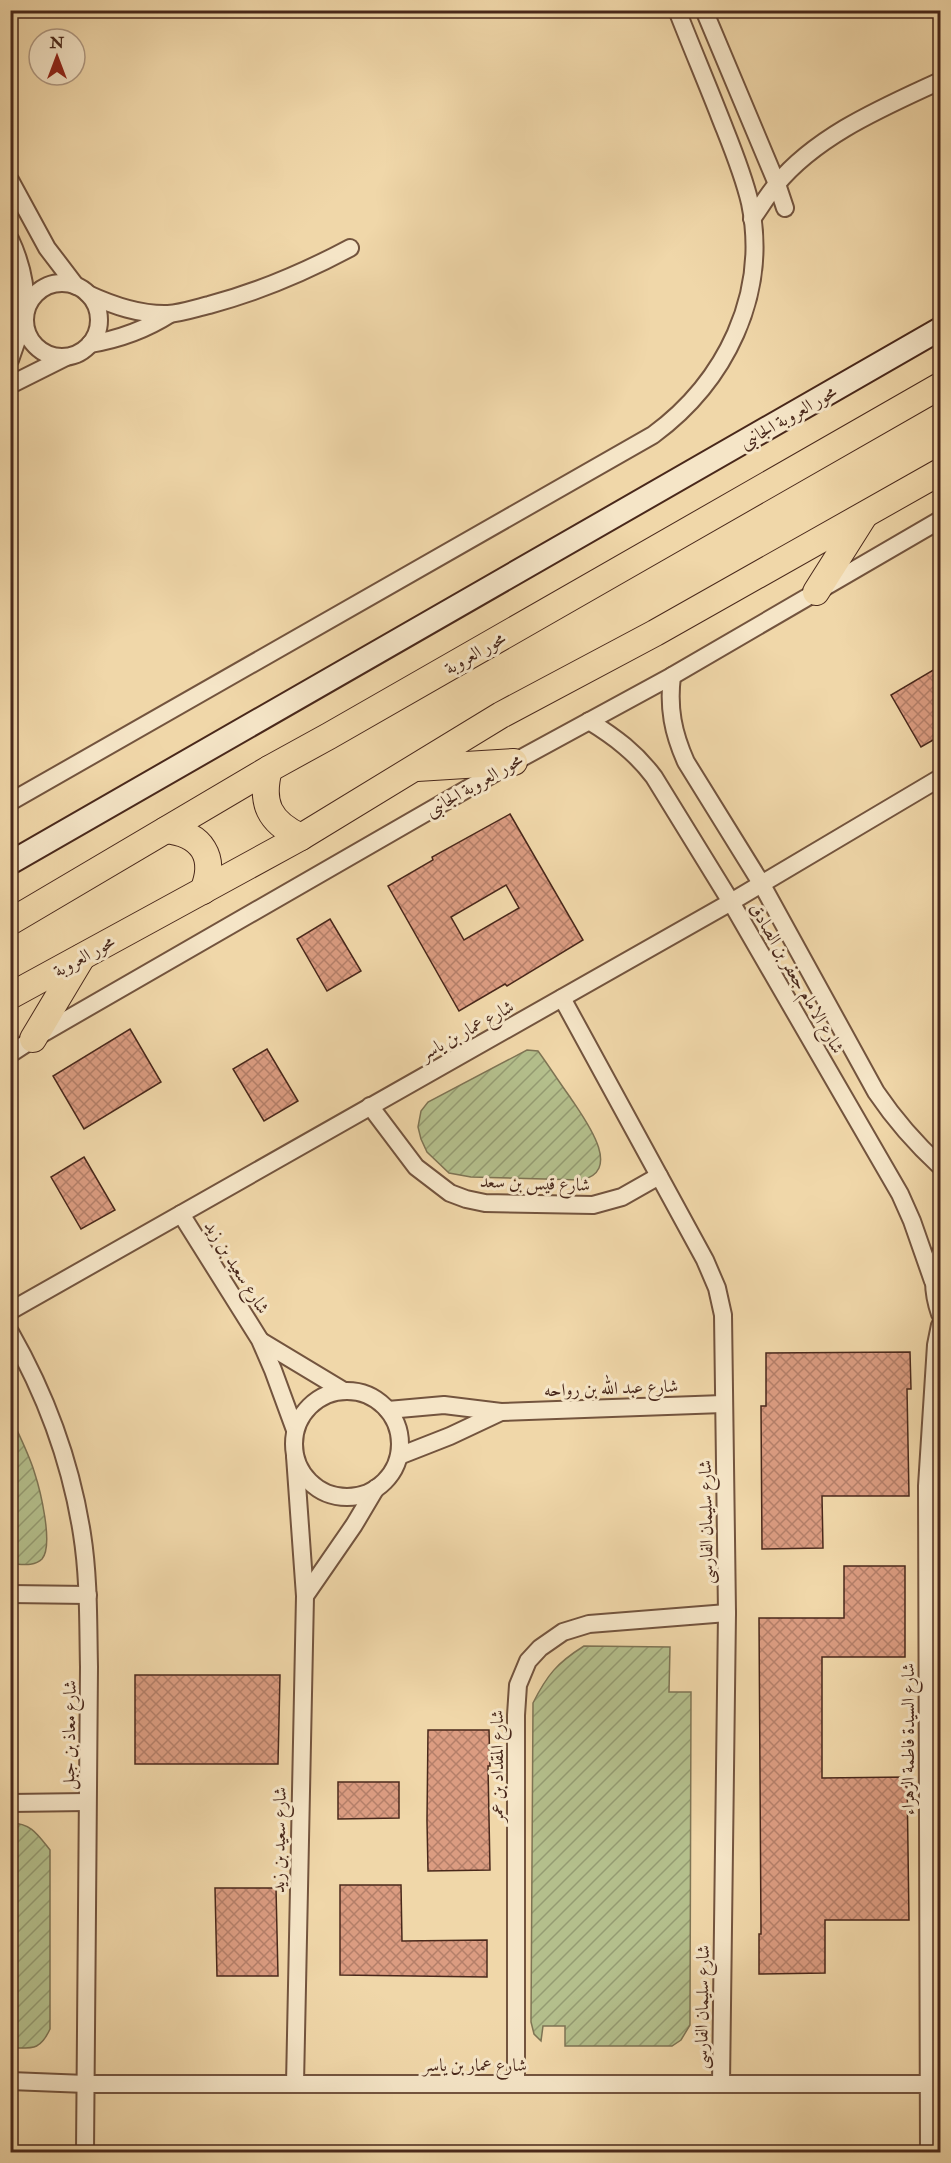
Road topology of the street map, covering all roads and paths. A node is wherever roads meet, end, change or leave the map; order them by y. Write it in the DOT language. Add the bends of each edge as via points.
graph roads {
  1 [pos="677,10"];
  2 [pos="704,10"];
  3 [pos="940,81"];
  4 [pos="10,180"];
  5 [pos="777,184"];
  6 [pos="784,208"];
  7 [pos="752,219"];
  8 [pos="10,239"];
  9 [pos="350,248"];
  10 [pos="82,290"];
  11 [pos="170,314"];
  12 [pos="25,315"];
  13 [pos="940,329"];
  14 [pos="90,344"];
  15 [pos="66,357"];
  16 [pos="10,360"];
  17 [pos="10,386"];
  18 [pos="940,386"];
  19 [pos="940,472"];
  20 [pos="866,514"];
  21 [pos="940,520"];
  22 [pos="816,592"];
  23 [pos="672,676"];
  24 [pos="589,721"];
  25 [pos="514,762"];
  26 [pos="411,768"];
  27 [pos="269,769"];
  28 [pos="939,784"];
  29 [pos="10,802"];
  30 [pos="166,830"];
  31 [pos="301,837"];
  32 [pos="10,863"];
  33 [pos="762,883"];
  34 [pos="203,891"];
  35 [pos="731,902"];
  36 [pos="10,922"];
  37 [pos="82,957"];
  38 [pos="10,996"];
  39 [pos="562,998"];
  40 [pos="33,1039"];
  41 [pos="10,1054"];
  42 [pos="370,1106"];
  43 [pos="940,1166"];
  44 [pos="659,1176"];
  45 [pos="181,1214"];
  46 [pos="940,1254"];
  47 [pos="933,1281"];
  48 [pos="10,1311"];
  49 [pos="940,1314"];
  50 [pos="940,1325"];
  51 [pos="10,1332"];
  52 [pos="260,1340"];
  53 [pos="344,1391"];
  54 [pos="723,1404"];
  55 [pos="388,1410"];
  56 [pos="501,1412"];
  57 [pos="295,1430"];
  58 [pos="295,1456"];
  59 [pos="399,1456"];
  60 [pos="376,1488"];
  61 [pos="10,1594"];
  62 [pos="88,1595"];
  63 [pos="305,1596"];
  64 [pos="727,1613"];
  65 [pos="87,1802"];
  66 [pos="10,1803"];
  67 [pos="10,2081"];
  68 [pos="86,2084"];
  69 [pos="295,2084"];
  70 [pos="516,2084"];
  71 [pos="721,2084"];
  72 [pos="935,2084"];
  73 [pos="85,2152"];
  74 [pos="929,2152"];
  1 -- 7 [label="street" via="737,160"];
  2 -- 5 [label="street"];
  3 -- 5 [label="street" via="846,129 815,149"];
  4 -- 10 [label="street" via="46,248"];
  5 -- 6 [label="street"];
  5 -- 7 [label="street"];
  7 -- 29 [label="street" via="752,278 740,324 719,367 672,421"];
  8 -- 12 [label="street" via="26,291"];
  9 -- 11 [label="street" via="255,290"];
  10 -- 11 [label="street" via="120,307"];
  10 -- 12 [label="street" via="66,283 46,287 30,301"];
  10 -- 14 [label="street" via="96,306 99,319"];
  11 -- 14 [label="street" via="140,331"];
  12 -- 15 [label="street" via="26,332 33,343 42,352"];
  12 -- 16 [label="street"];
  13 -- 32 [label="street, محور العروبة الجانبى"];
  14 -- 15 [label="street" via="80,353"];
  15 -- 17 [label="street"];
  18 -- 27 [label="main road, محور العروبة"];
  19 -- 20 [label="main road, محور العروبة"];
  20 -- 22 [label="main road"];
  20 -- 26 [label="main road, محور العروبة"];
  21 -- 22 [label="street, محور العروبة الجانبى"];
  22 -- 23 [label="street, محور العروبة الجانبى"];
  23 -- 24 [label="street, محور العروبة الجانبى"];
  23 -- 33 [label="street, شارع الامام جعفر بن الصادق" via="670,707 676,741"];
  24 -- 25 [label="street, محور العروبة الجانبى"];
  24 -- 35 [label="street, شارع الامام جعفر بن الصادق" via="640,759"];
  25 -- 26 [label="main road"];
  25 -- 40 [label="street, محور العروبة الجانبى"];
  26 -- 31 [label="main road, محور العروبة"];
  27 -- 30 [label="main road, محور العروبة"];
  27 -- 31 [label="main road" via="264,785 273,818 285,830"];
  28 -- 33 [label="street, شارع عمار بن ياسر"];
  30 -- 34 [label="main road" via="181,831 204,849 209,877"];
  30 -- 36 [label="main road, محور العروبة"];
  31 -- 34 [label="main road, محور العروبة"];
  33 -- 35 [label="street, شارع عمار بن ياسر"];
  33 -- 43 [label="street, شارع الامام جعفر بن الصادق" via="876,1092 897,1122"];
  34 -- 37 [label="main road, محور العروبة"];
  35 -- 39 [label="street, شارع عمار بن ياسر"];
  35 -- 47 [label="street, شارع الامام جعفر بن الصادق" via="900,1194"];
  37 -- 38 [label="main road, محور العروبة"];
  37 -- 40 [label="main road"];
  39 -- 42 [label="street, شارع عمار بن ياسر"];
  39 -- 44 [label="street, شارع سليمان الفارسى"];
  40 -- 41 [label="street, محور العروبة الجانبى"];
  42 -- 44 [label="street, شارع قيس بن سعد" via="416,1167 450,1193 466,1199 485,1203 593,1205 622,1197"];
  42 -- 45 [label="street, شارع عمار بن ياسر"];
  44 -- 54 [label="street, شارع سليمان الفارسى" via="717,1287 723,1316"];
  45 -- 48 [label="street, شارع عمار بن ياسر"];
  45 -- 52 [label="street, شارع سعيد بن زيد"];
  46 -- 47 [label="street"];
  47 -- 49 [label="street, شارع الامام جعفر بن الصادق"];
  50 -- 72 [label="street, شارع السيدة فاطمة الزهراء" via="927,1486"];
  51 -- 62 [label="street, شارع معاذ بن جبل" via="50,1414 71,1481"];
  52 -- 53 [label="street, شارع سعيد بن زيد"];
  52 -- 57 [label="street, شارع سعيد بن زيد"];
  53 -- 55 [label="street" via="360,1392"];
  53 -- 57 [label="street" via="331,1393 308,1407"];
  54 -- 56 [label="street, شارع عبد الله بن رواحه"];
  54 -- 64 [label="street, شارع سليمان الفارسى"];
  55 -- 56 [label="street, شارع عبد الله بن رواحه" via="444,1405"];
  55 -- 59 [label="street" via="400,1440"];
  56 -- 59 [label="street, شارع عبد الله بن رواحه"];
  57 -- 58 [label="street"];
  58 -- 60 [label="street" via="300,1469 320,1490 348,1497"];
  58 -- 63 [label="street, شارع سعيد بن زيد"];
  59 -- 60 [label="street" via="394,1469"];
  60 -- 63 [label="street"];
  61 -- 62 [label="street"];
  62 -- 65 [label="street, شارع معاذ بن جبل"];
  63 -- 69 [label="street, شارع سعيد بن زيد"];
  64 -- 70 [label="street, شارع المقداد بن عمر" via="589,1624 564,1632 528,1661 518,1685 516,1715"];
  64 -- 71 [label="street, شارع سليمان الفارسى"];
  65 -- 66 [label="street"];
  65 -- 68 [label="street, شارع معاذ بن جبل"];
  67 -- 68 [label="street, شارع عمار بن ياسر"];
  68 -- 69 [label="street, شارع عمار بن ياسر"];
  68 -- 73 [label="street, شارع معاذ بن جبل"];
  69 -- 70 [label="street, شارع عمار بن ياسر"];
  70 -- 71 [label="street, شارع عمار بن ياسر"];
  71 -- 72 [label="street, شارع عمار بن ياسر"];
  72 -- 74 [label="street, شارع السيدة فاطمة الزهراء"];
}
